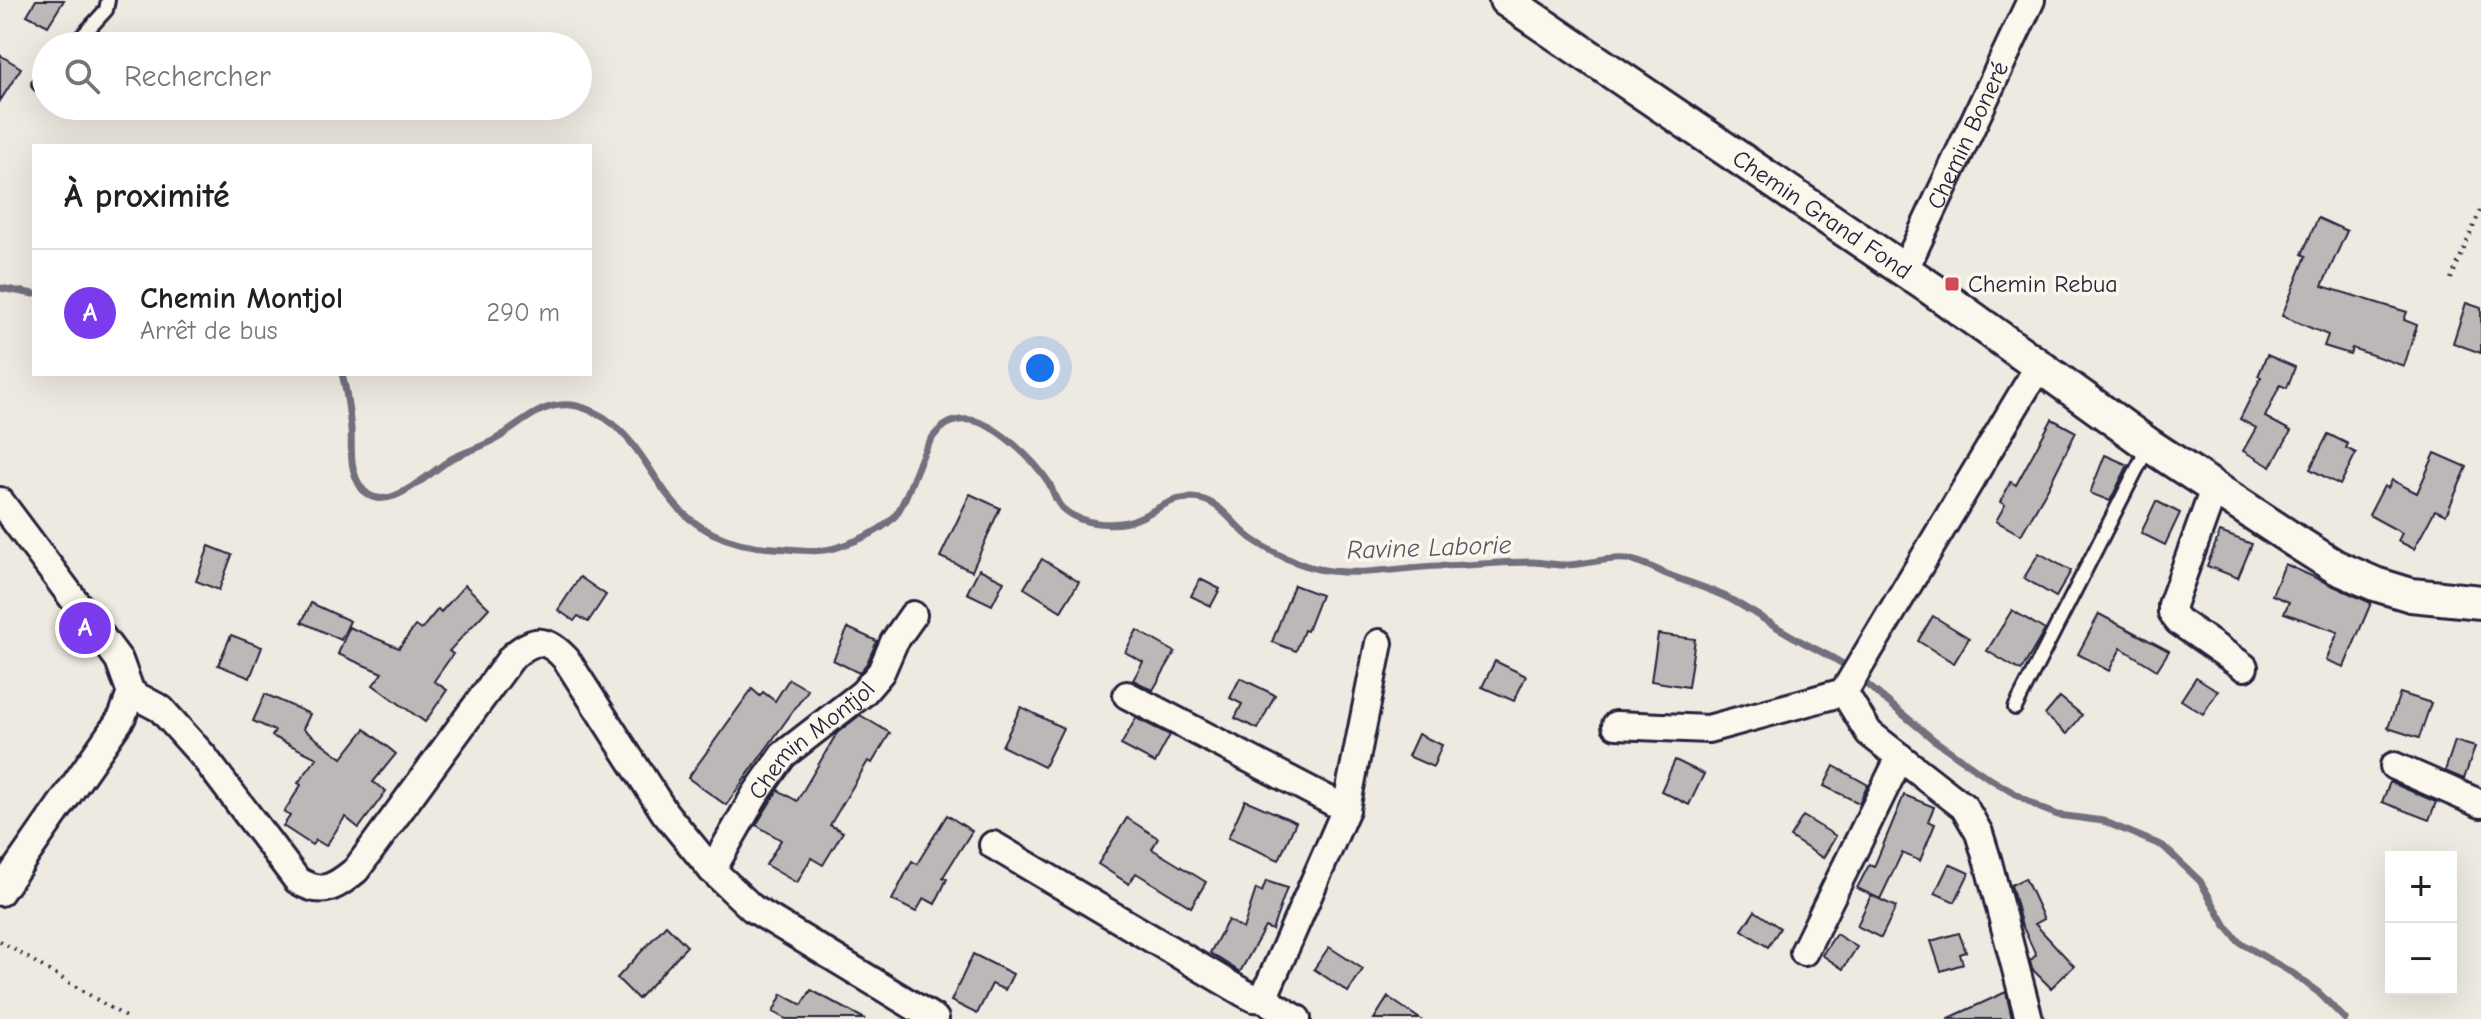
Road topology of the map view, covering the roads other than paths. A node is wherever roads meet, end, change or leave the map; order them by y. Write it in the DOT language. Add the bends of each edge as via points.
graph roads {
  1 [pos="108,0"];
  2 [pos="1506,0"];
  3 [pos="2031,0"];
  4 [pos="86,32"];
  5 [pos="1904,271"];
  6 [pos="2040,364"];
  7 [pos="2149,445"];
  8 [pos="2214,489"];
  9 [pos="0,501"];
  10 [pos="2481,602"];
  11 [pos="913,615"];
  12 [pos="1379,643"];
  13 [pos="2244,667"];
  14 [pos="1846,687"];
  15 [pos="131,693"];
  16 [pos="1127,695"];
  17 [pos="2015,708"];
  18 [pos="1616,725"];
  19 [pos="1900,757"];
  20 [pos="2394,766"];
  21 [pos="2481,804"];
  22 [pos="1346,809"];
  23 [pos="993,845"];
  24 [pos="712,870"];
  25 [pos="0,892"];
  26 [pos="1804,952"];
  27 [pos="1267,999"];
  28 [pos="935,1019"];
  29 [pos="1297,1019"];
  30 [pos="2029,1019"];
  1 -- 4 [label="lane" via="106,10"];
  2 -- 5 [label="street, Chemin Grand Fond"];
  3 -- 5 [label="street, Chemin Boneré"];
  5 -- 6 [label="street, Chemin Grand Fond"];
  6 -- 7 [label="street, Chemin Grand Fond"];
  6 -- 14 [label="street"];
  7 -- 8 [label="street, Chemin Grand Fond"];
  7 -- 17 [label="lane"];
  8 -- 10 [label="street, Chemin Grand Fond" via="2336,567 2375,584 2411,595"];
  8 -- 13 [label="street" via="2172,613"];
  9 -- 15 [label="street" via="119,660"];
  11 -- 24 [label="street, Chemin Montjol" via="863,693 783,755"];
  12 -- 22 [label="street"];
  14 -- 18 [label="street" via="1708,729"];
  14 -- 19 [label="street" via="1869,733"];
  15 -- 24 [label="street" via="161,709 297,880 320,890 356,870 512,657 529,644 551,645 566,659 665,813"];
  15 -- 25 [label="street" via="122,717"];
  16 -- 22 [label="street"];
  19 -- 26 [label="street"];
  19 -- 30 [label="street" via="1964,807 1979,833"];
  20 -- 21 [label="street"];
  22 -- 27 [label="street" via="1268,982"];
  23 -- 27 [label="street" via="1254,998"];
  24 -- 28 [label="street" via="752,908"];
  27 -- 29 [label="street"];
}
